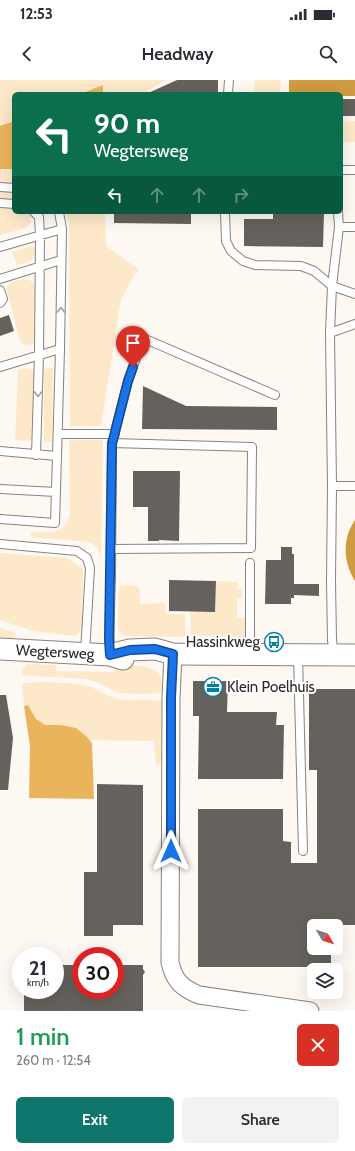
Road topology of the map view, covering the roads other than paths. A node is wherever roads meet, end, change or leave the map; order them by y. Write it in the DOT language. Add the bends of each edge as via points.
graph roads {
  1 [pos="229,80"];
  2 [pos="228,92"];
  3 [pos="343,170"];
  4 [pos="355,170"];
  5 [pos="0,187"];
  6 [pos="12,188"];
  7 [pos="0,203"];
  8 [pos="12,204"];
  9 [pos="36,214"];
  10 [pos="59,214"];
  11 [pos="224,214"];
  12 [pos="338,214"];
  13 [pos="339,227"];
  14 [pos="355,227"];
  15 [pos="62,229"];
  16 [pos="40,235"];
  17 [pos="0,247"];
  18 [pos="61,260"];
  19 [pos="40,267"];
  20 [pos="0,279"];
  21 [pos="332,286"];
  22 [pos="0,290"];
  23 [pos="355,294"];
  24 [pos="0,303"];
  25 [pos="355,324"];
  26 [pos="330,333"];
  27 [pos="60,349"];
  28 [pos="39,355"];
  29 [pos="0,367"];
  30 [pos="275,396"];
  31 [pos="58,434"];
  32 [pos="115,434"];
  33 [pos="112,444"];
  34 [pos="0,452"];
  35 [pos="36,455"];
  36 [pos="57,456"];
  37 [pos="332,486"];
  38 [pos="355,486"];
  39 [pos="0,489"];
  40 [pos="56,492"];
  41 [pos="0,519"];
  42 [pos="0,544"];
  43 [pos="111,549"];
  44 [pos="250,563"];
  45 [pos="250,647"];
  46 [pos="0,649"];
  47 [pos="85,654"];
  48 [pos="173,654"];
  49 [pos="110,655"];
  50 [pos="298,655"];
  51 [pos="334,655"];
  52 [pos="355,655"];
  53 [pos="303,851"];
  54 [pos="310,1011"];
  1 -- 2 [label="lane"];
  3 -- 4 [label="lane"];
  5 -- 6 [label="lane"];
  7 -- 8 [label="lane"];
  9 -- 16 [label="lane" via="39,217"];
  10 -- 15 [label="lane"];
  11 -- 21 [label="lane" via="226,241 231,251 243,262 255,265 301,266 314,271"];
  12 -- 13 [label="lane"];
  13 -- 14 [label="lane"];
  13 -- 21 [label="lane"];
  15 -- 16 [label="lane"];
  15 -- 18 [label="lane"];
  16 -- 17 [label="lane"];
  16 -- 19 [label="lane"];
  18 -- 19 [label="lane"];
  27 -- 18 [label="lane, one-way"];
  19 -- 20 [label="lane"];
  19 -- 28 [label="lane"];
  21 -- 23 [label="lane"];
  21 -- 26 [label="lane"];
  22 -- 24 [label="lane" via="3,299"];
  25 -- 26 [label="lane"];
  26 -- 37 [label="lane"];
  27 -- 28 [label="lane"];
  27 -- 31 [label="lane"];
  28 -- 29 [label="lane"];
  28 -- 35 [label="lane, one-way"];
  30 -- 32 [label="lane" via="143,338 128,381"];
  31 -- 32 [label="lane"];
  31 -- 36 [label="lane"];
  32 -- 33 [label="lane"];
  33 -- 43 [label="lane"];
  33 -- 43 [label="lane" via="252,447 251,548"];
  34 -- 35 [label="lane"];
  35 -- 36 [label="lane"];
  36 -- 40 [label="lane"];
  37 -- 38 [label="lane"];
  37 -- 51 [label="lane" via="331,581"];
  39 -- 40 [label="lane"];
  40 -- 41 [label="lane" via="55,523"];
  42 -- 47 [label="lane" via="77,551 87,558 90,568"];
  43 -- 49 [label="lane"];
  44 -- 45 [label="lane"];
  45 -- 48 [label="street, Wegtersweg"];
  45 -- 50 [label="street, Wegtersweg"];
  46 -- 47 [label="street, Wegtersweg"];
  47 -- 49 [label="street, Wegtersweg"];
  48 -- 49 [label="street, Wegtersweg" via="148,649"];
  48 -- 54 [label="street" via="170,962 172,973 183,987 199,995"];
  50 -- 51 [label="street, Wegtersweg"];
  50 -- 53 [label="lane"];
  51 -- 52 [label="street, Wegtersweg"];
}
